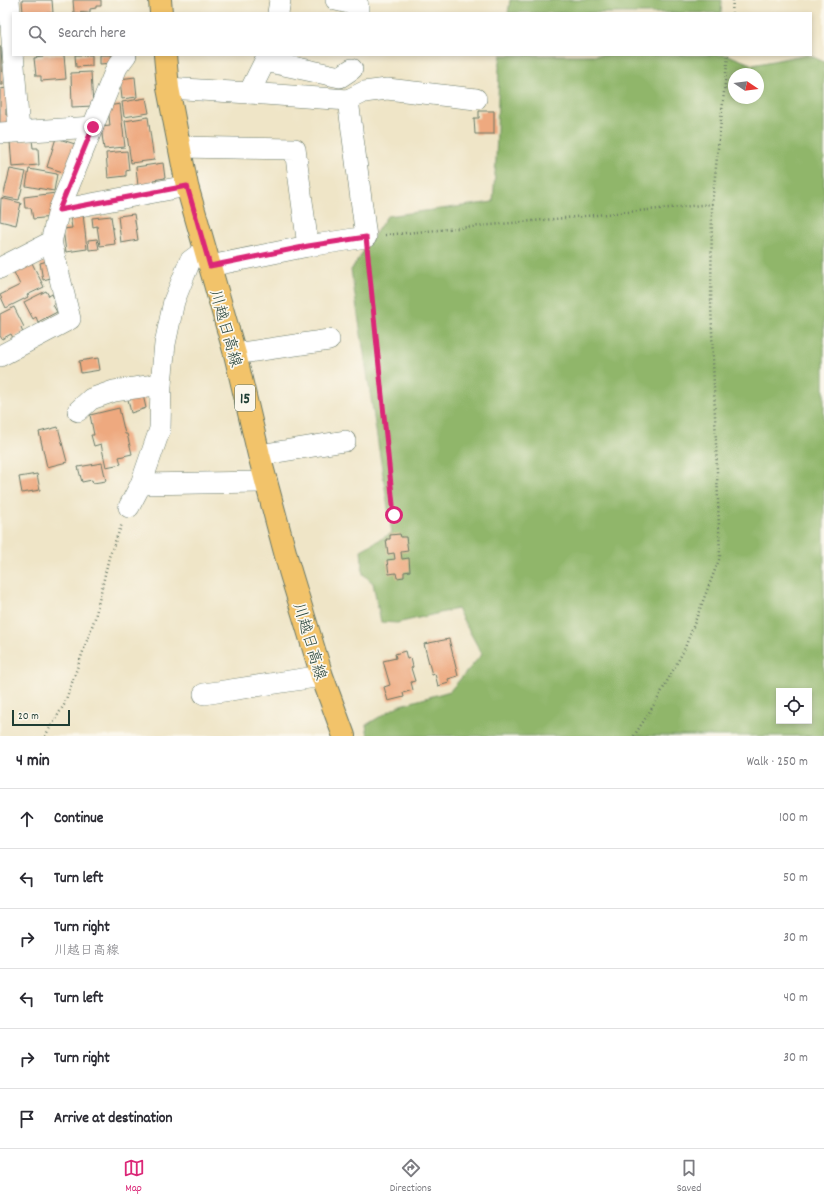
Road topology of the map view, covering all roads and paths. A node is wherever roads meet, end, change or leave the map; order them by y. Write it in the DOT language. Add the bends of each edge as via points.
graph roads {
  1 [pos="9,0"];
  2 [pos="160,0"];
  3 [pos="280,0"];
  4 [pos="336,0"];
  5 [pos="733,0"];
  6 [pos="161,12"];
  7 [pos="278,12"];
  8 [pos="358,12"];
  9 [pos="732,12"];
  10 [pos="8,35"];
  11 [pos="125,56"];
  12 [pos="165,56"];
  13 [pos="728,56"];
  14 [pos="266,58"];
  15 [pos="353,62"];
  16 [pos="168,88"];
  17 [pos="249,93"];
  18 [pos="356,96"];
  19 [pos="476,99"];
  20 [pos="93,127"];
  21 [pos="10,132"];
  22 [pos="179,147"];
  23 [pos="187,186"];
  24 [pos="712,204"];
  25 [pos="59,210"];
  26 [pos="366,237"];
  27 [pos="51,242"];
  28 [pos="308,246"];
  29 [pos="207,258"];
  30 [pos="0,268"];
  31 [pos="329,340"];
  32 [pos="235,354"];
  33 [pos="0,356"];
  34 [pos="161,384"];
  35 [pos="78,411"];
  36 [pos="345,441"];
  37 [pos="259,455"];
  38 [pos="267,482"];
  39 [pos="141,484"];
  40 [pos="129,507"];
  41 [pos="394,515"];
  42 [pos="322,676"];
  43 [pos="204,694"];
  44 [pos="45,736"];
  45 [pos="344,736"];
  46 [pos="634,736"];
  1 -- 10 [label="street"];
  2 -- 6 [label="main road"];
  3 -- 7 [label="street"];
  4 -- 8 [label="street" via="358,5"];
  5 -- 9 [label="path"];
  10 -- 21 [label="street"];
  11 -- 20 [label="street" via="117,67"];
  12 -- 16 [label="main road, 川越日高線 / 15"];
  13 -- 24 [label="path"];
  14 -- 15 [label="street" via="340,77"];
  14 -- 17 [label="street"];
  15 -- 18 [label="street"];
  16 -- 17 [label="street"];
  16 -- 22 [label="main road, 川越日高線 / 15"];
  17 -- 18 [label="street"];
  18 -- 19 [label="street" via="387,89"];
  18 -- 26 [label="street"];
  20 -- 21 [label="street"];
  20 -- 25 [label="street"];
  22 -- 23 [label="main road, 川越日高線 / 15"];
  22 -- 28 [label="street" via="296,149"];
  23 -- 25 [label="street"];
  23 -- 29 [label="main road, 川越日高線 / 15"];
  24 -- 26 [label="path"];
  24 -- 46 [label="path" via="711,303 720,557 684,650"];
  25 -- 27 [label="street"];
  26 -- 28 [label="street"];
  26 -- 41 [label="path"];
  27 -- 30 [label="street"];
  27 -- 33 [label="street" via="70,319"];
  28 -- 29 [label="street"];
  29 -- 32 [label="main road, 川越日高線 / 15"];
  29 -- 34 [label="street" via="190,262 174,301 165,344"];
  31 -- 32 [label="street"];
  32 -- 37 [label="main road, 川越日高線 / 15"];
  34 -- 35 [label="street" via="114,390 91,399"];
  34 -- 39 [label="street" via="160,429"];
  36 -- 37 [label="street"];
  37 -- 38 [label="main road, 川越日高線 / 15"];
  38 -- 39 [label="street"];
  38 -- 42 [label="main road, 川越日高線 / 15" via="290,571"];
  39 -- 40 [label="street"];
  40 -- 44 [label="path" via="109,557 95,618 64,705"];
  42 -- 43 [label="street"];
  42 -- 45 [label="main road, 川越日高線 / 15"];
}
